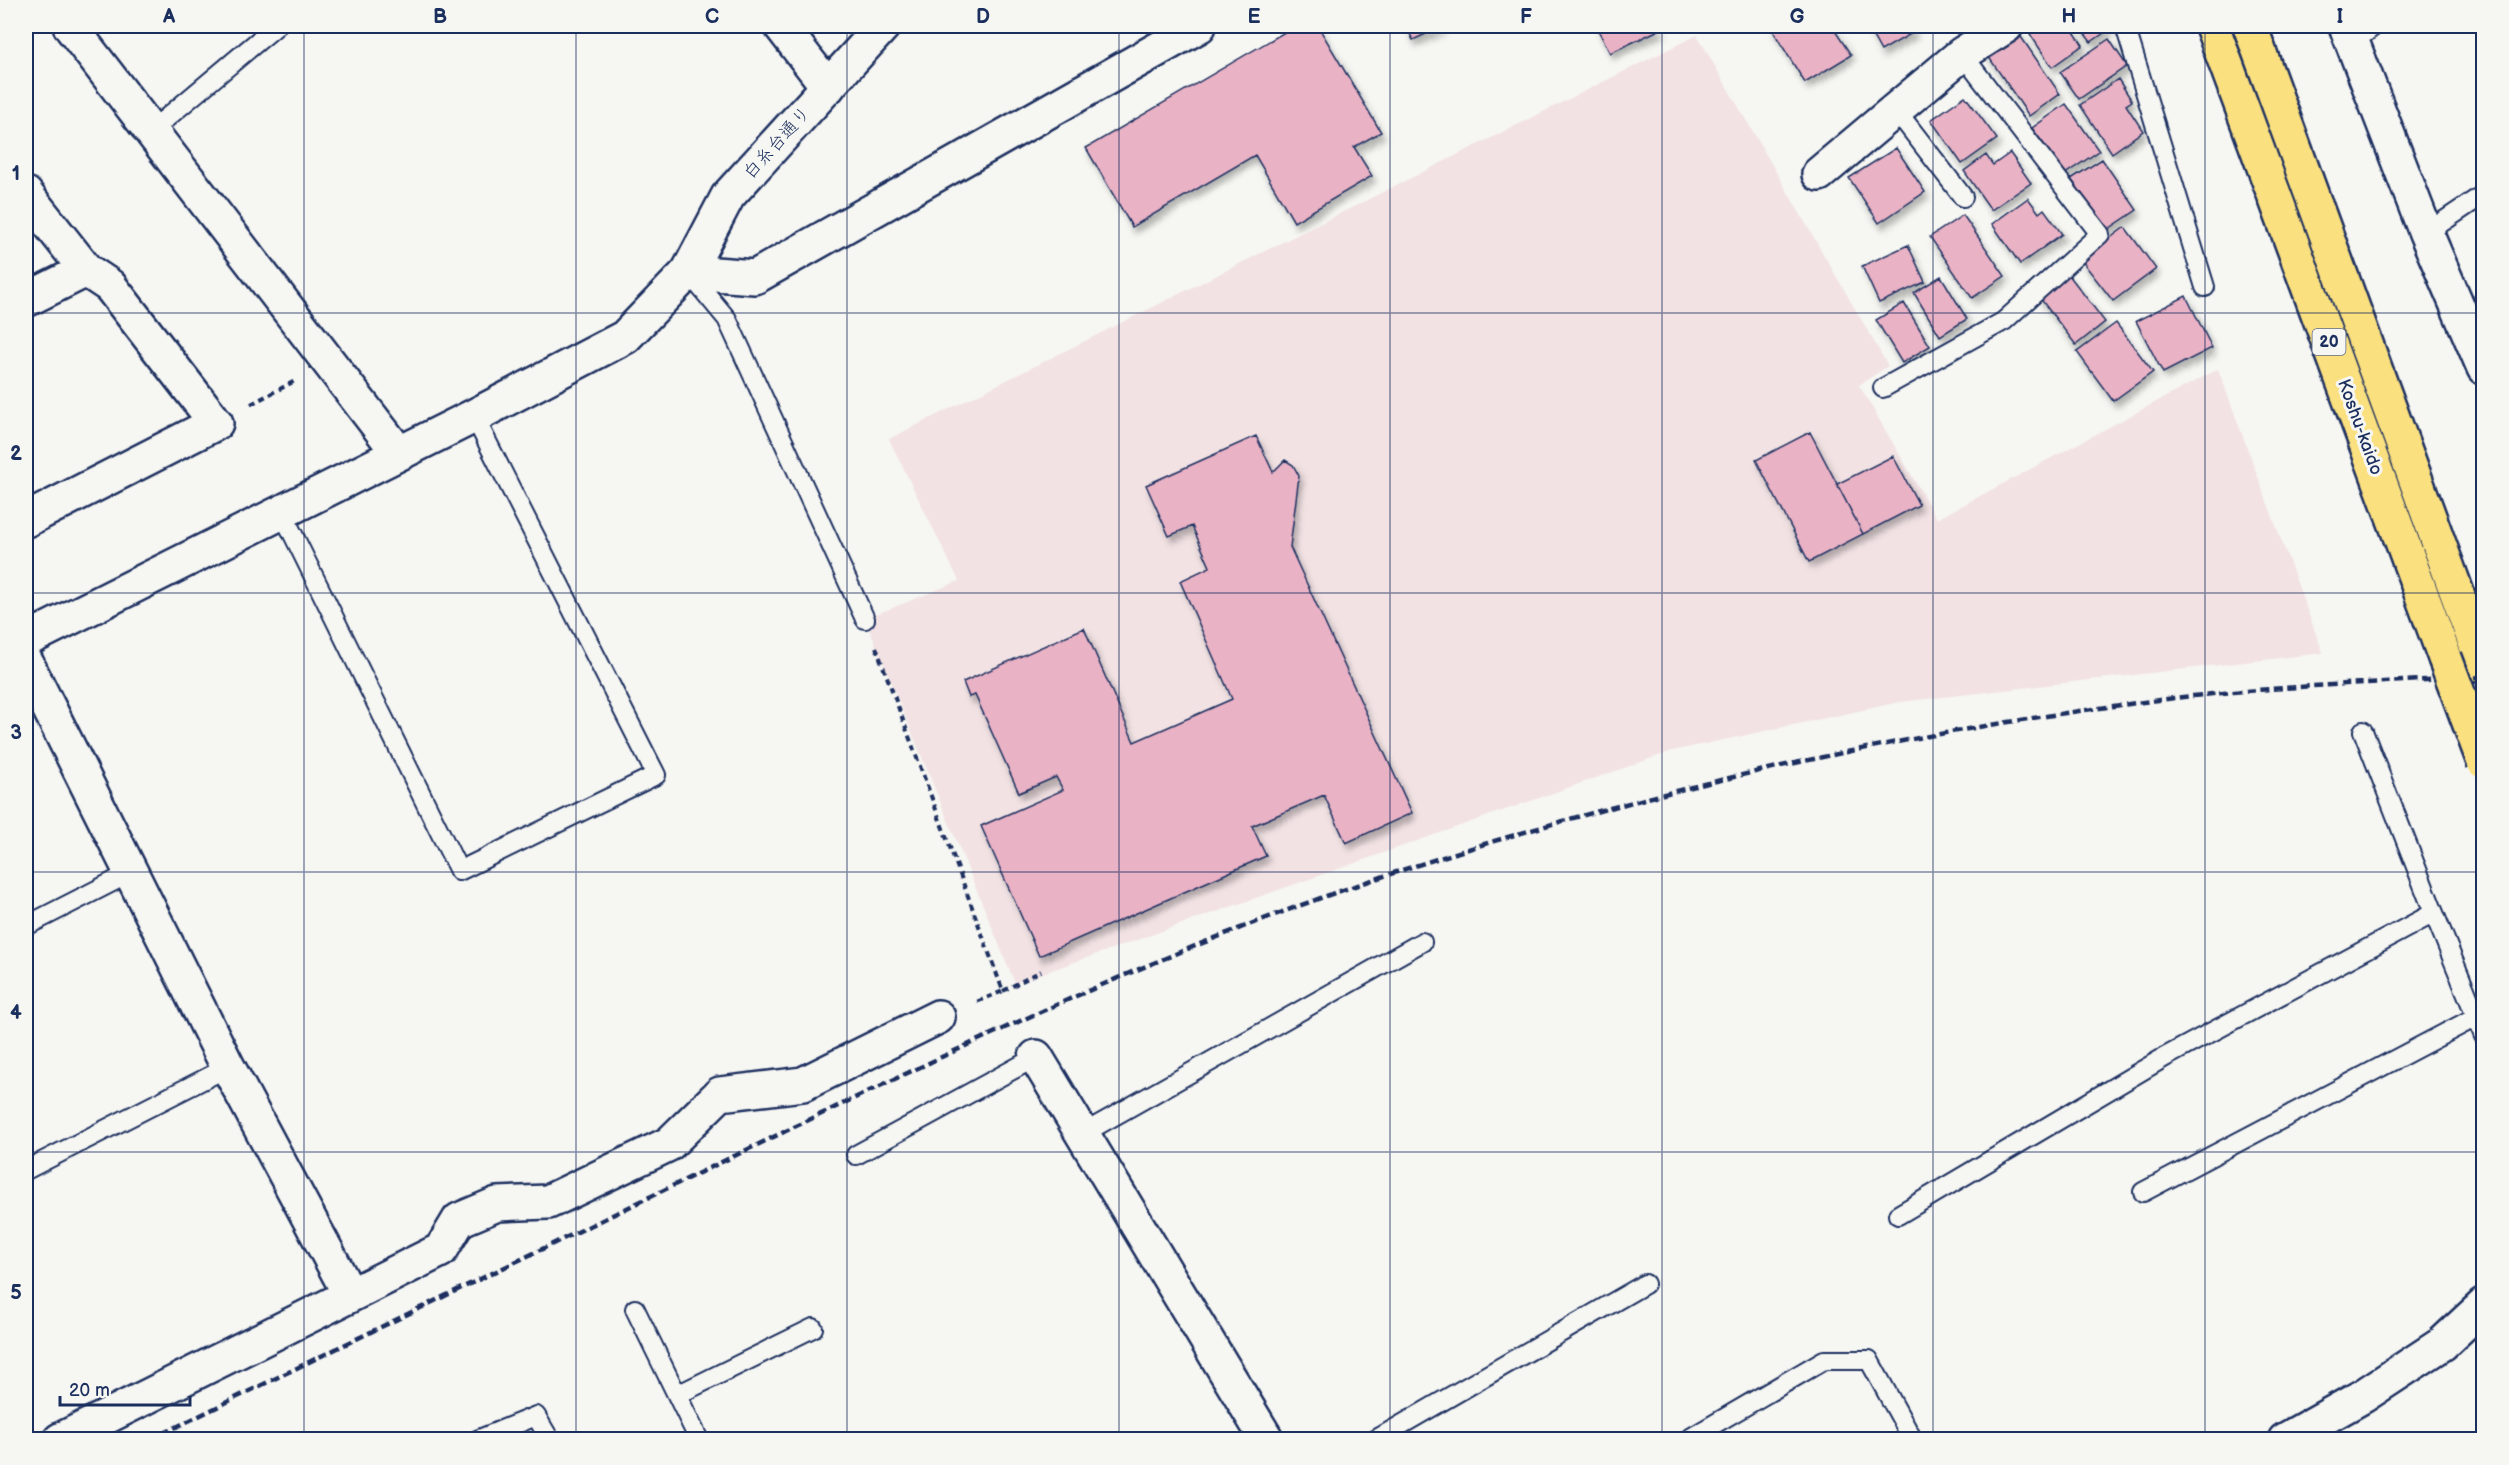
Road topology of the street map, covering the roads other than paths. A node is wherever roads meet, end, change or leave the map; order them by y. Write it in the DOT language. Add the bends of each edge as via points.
graph roads {
  1 [pos="70,26"];
  2 [pos="276,26"];
  3 [pos="781,26"];
  4 [pos="883,26"];
  5 [pos="1199,26"];
  6 [pos="2006,26"];
  7 [pos="2125,26"];
  8 [pos="2212,26"];
  9 [pos="2250,26"];
  10 [pos="2358,31"];
  11 [pos="1962,54"];
  12 [pos="828,87"];
  13 [pos="1896,110"];
  14 [pos="151,130"];
  15 [pos="1819,174"];
  16 [pos="26,194"];
  17 [pos="2484,194"];
  18 [pos="1964,197"];
  19 [pos="2426,233"];
  20 [pos="86,270"];
  21 [pos="688,272"];
  22 [pos="2205,287"];
  23 [pos="26,300"];
  24 [pos="2484,368"];
  25 [pos="1883,388"];
  26 [pos="474,416"];
  27 [pos="398,452"];
  28 [pos="281,510"];
  29 [pos="26,520"];
  30 [pos="865,619"];
  31 [pos="26,640"];
  32 [pos="26,662"];
  33 [pos="2484,667"];
  34 [pos="2363,731"];
  35 [pos="2484,762"];
  36 [pos="130,873"];
  37 [pos="2434,913"];
  38 [pos="26,926"];
  39 [pos="1422,942"];
  40 [pos="938,1017"];
  41 [pos="2476,1017"];
  42 [pos="2484,1036"];
  43 [pos="1036,1057"];
  44 [pos="228,1067"];
  45 [pos="1084,1133"];
  46 [pos="856,1155"];
  47 [pos="26,1170"];
  48 [pos="2143,1192"];
  49 [pos="1898,1215"];
  50 [pos="1646,1284"];
  51 [pos="350,1295"];
  52 [pos="2484,1305"];
  53 [pos="635,1309"];
  54 [pos="813,1328"];
  55 [pos="677,1395"];
  56 [pos="60,1440"];
  57 [pos="477,1440"];
  58 [pos="550,1440"];
  59 [pos="699,1440"];
  60 [pos="1267,1440"];
  61 [pos="1376,1440"];
  62 [pos="1687,1440"];
  63 [pos="1913,1440"];
  64 [pos="2285,1440"];
  1 -- 14 [label="street"];
  2 -- 14 [label="lane"];
  3 -- 12 [label="street"];
  4 -- 12 [label="street, 白糸台通り"];
  5 -- 21 [label="street" via="755,277"];
  6 -- 11 [label="street"];
  7 -- 22 [label="lane"];
  8 -- 35 [label="highway, Koshu-kaido / 20, bridge"];
  9 -- 33 [label="highway, Koshu-kaido / 20"];
  10 -- 19 [label="street"];
  11 -- 13 [label="street"];
  11 -- 25 [label="lane" via="2100,234 2004,321"];
  12 -- 21 [label="street, 白糸台通り" via="728,196"];
  13 -- 15 [label="street"];
  13 -- 18 [label="lane"];
  14 -- 27 [label="street"];
  16 -- 20 [label="street"];
  17 -- 19 [label="lane"];
  19 -- 24 [label="street"];
  20 -- 23 [label="street"];
  20 -- 29 [label="street" via="110,286 216,423"];
  21 -- 26 [label="street, 白糸台通り" via="625,337"];
  21 -- 30 [label="lane" via="727,319"];
  26 -- 27 [label="street, 白糸台通り"];
  26 -- 28 [label="lane" via="657,775 459,871"];
  27 -- 28 [label="street, 白糸台通り"];
  28 -- 31 [label="street, 白糸台通り"];
  32 -- 36 [label="street"];
  34 -- 37 [label="lane"];
  36 -- 38 [label="lane"];
  36 -- 44 [label="street"];
  37 -- 41 [label="lane"];
  37 -- 49 [label="lane" via="2165,1057"];
  39 -- 45 [label="lane"];
  40 -- 51 [label="street" via="803,1084 720,1094 669,1144 548,1202 497,1204 459,1220 441,1251"];
  41 -- 42 [label="lane"];
  41 -- 48 [label="lane"];
  43 -- 45 [label="street"];
  43 -- 46 [label="lane"];
  44 -- 47 [label="lane"];
  44 -- 51 [label="street"];
  45 -- 60 [label="street"];
  50 -- 61 [label="lane"];
  51 -- 56 [label="street"];
  52 -- 64 [label="street" via="2432,1350 2363,1396"];
  53 -- 55 [label="lane"];
  54 -- 55 [label="lane"];
  55 -- 59 [label="lane"];
  57 -- 58 [label="lane" via="536,1416"];
  62 -- 63 [label="lane" via="1824,1360 1869,1360"];
}
